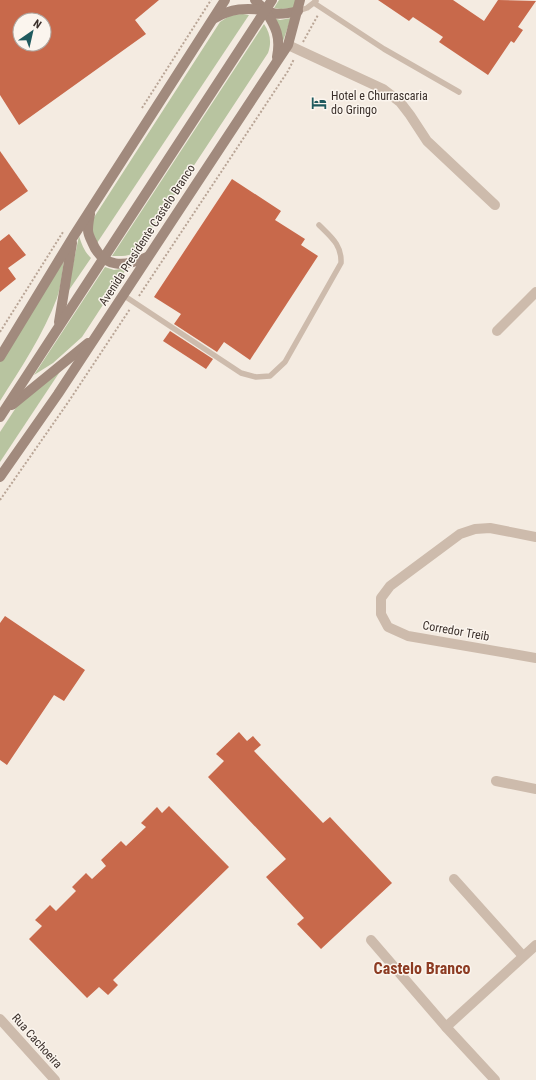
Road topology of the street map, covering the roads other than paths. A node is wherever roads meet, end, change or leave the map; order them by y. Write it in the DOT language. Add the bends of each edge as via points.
graph roads {
  1 [pos="225,0"];
  2 [pos="255,0"];
  3 [pos="272,0"];
  4 [pos="300,0"];
  5 [pos="315,1"];
  6 [pos="265,10"];
  7 [pos="298,11"];
  8 [pos="213,19"];
  9 [pos="288,45"];
  10 [pos="276,63"];
  11 [pos="459,92"];
  12 [pos="495,205"];
  13 [pos="91,210"];
  14 [pos="319,225"];
  15 [pos="74,237"];
  16 [pos="148,257"];
  17 [pos="103,258"];
  18 [pos="536,292"];
  19 [pos="123,295"];
  20 [pos="58,327"];
  21 [pos="497,331"];
  22 [pos="96,336"];
  23 [pos="0,357"];
  24 [pos="2,414"];
  25 [pos="0,476"];
  26 [pos="536,537"];
  27 [pos="536,658"];
  28 [pos="496,781"];
  29 [pos="536,789"];
  30 [pos="454,879"];
  31 [pos="371,940"];
  32 [pos="536,945"];
  33 [pos="523,956"];
  34 [pos="0,1019"];
  35 [pos="446,1027"];
  36 [pos="55,1080"];
  37 [pos="495,1080"];
  1 -- 8 [label="main road"];
  2 -- 6 [label="main road"];
  3 -- 6 [label="main road, Avenida Presidente Castelo Branco"];
  4 -- 7 [label="main road, Avenida Presidente Castelo Branco"];
  5 -- 7 [label="lane"];
  5 -- 11 [label="lane" via="384,49"];
  6 -- 7 [label="main road" via="279,15"];
  6 -- 8 [label="main road" via="233,10"];
  6 -- 10 [label="main road" via="279,36"];
  6 -- 17 [label="main road, Avenida Presidente Castelo Branco"];
  7 -- 9 [label="main road, Avenida Presidente Castelo Branco"];
  8 -- 13 [label="main road"];
  9 -- 10 [label="main road, Avenida Presidente Castelo Branco"];
  9 -- 12 [label="street" via="389,93 403,106 427,141"];
  10 -- 16 [label="main road, Avenida Presidente Castelo Branco"];
  13 -- 15 [label="main road"];
  13 -- 17 [label="main road" via="88,231 95,249"];
  14 -- 19 [label="lane" via="338,245 342,255 341,263 285,362 270,376 256,377 241,373"];
  15 -- 20 [label="main road"];
  15 -- 23 [label="main road"];
  16 -- 17 [label="main road" via="126,264 115,264"];
  16 -- 19 [label="main road, Avenida Presidente Castelo Branco"];
  17 -- 20 [label="main road, Avenida Presidente Castelo Branco"];
  18 -- 21 [label="street"];
  19 -- 22 [label="main road, Avenida Presidente Castelo Branco"];
  20 -- 24 [label="main road, Avenida Presidente Castelo Branco"];
  22 -- 24 [label="main road"];
  22 -- 25 [label="main road, Avenida Presidente Castelo Branco"];
  26 -- 27 [label="street, Corredor Treib" via="490,528 460,534 390,586 381,598 381,614 388,627 408,636"];
  28 -- 29 [label="street"];
  30 -- 33 [label="street"];
  31 -- 35 [label="street"];
  32 -- 33 [label="street"];
  33 -- 35 [label="street"];
  34 -- 36 [label="street, Rua Cachoeira"];
  35 -- 37 [label="street"];
}
